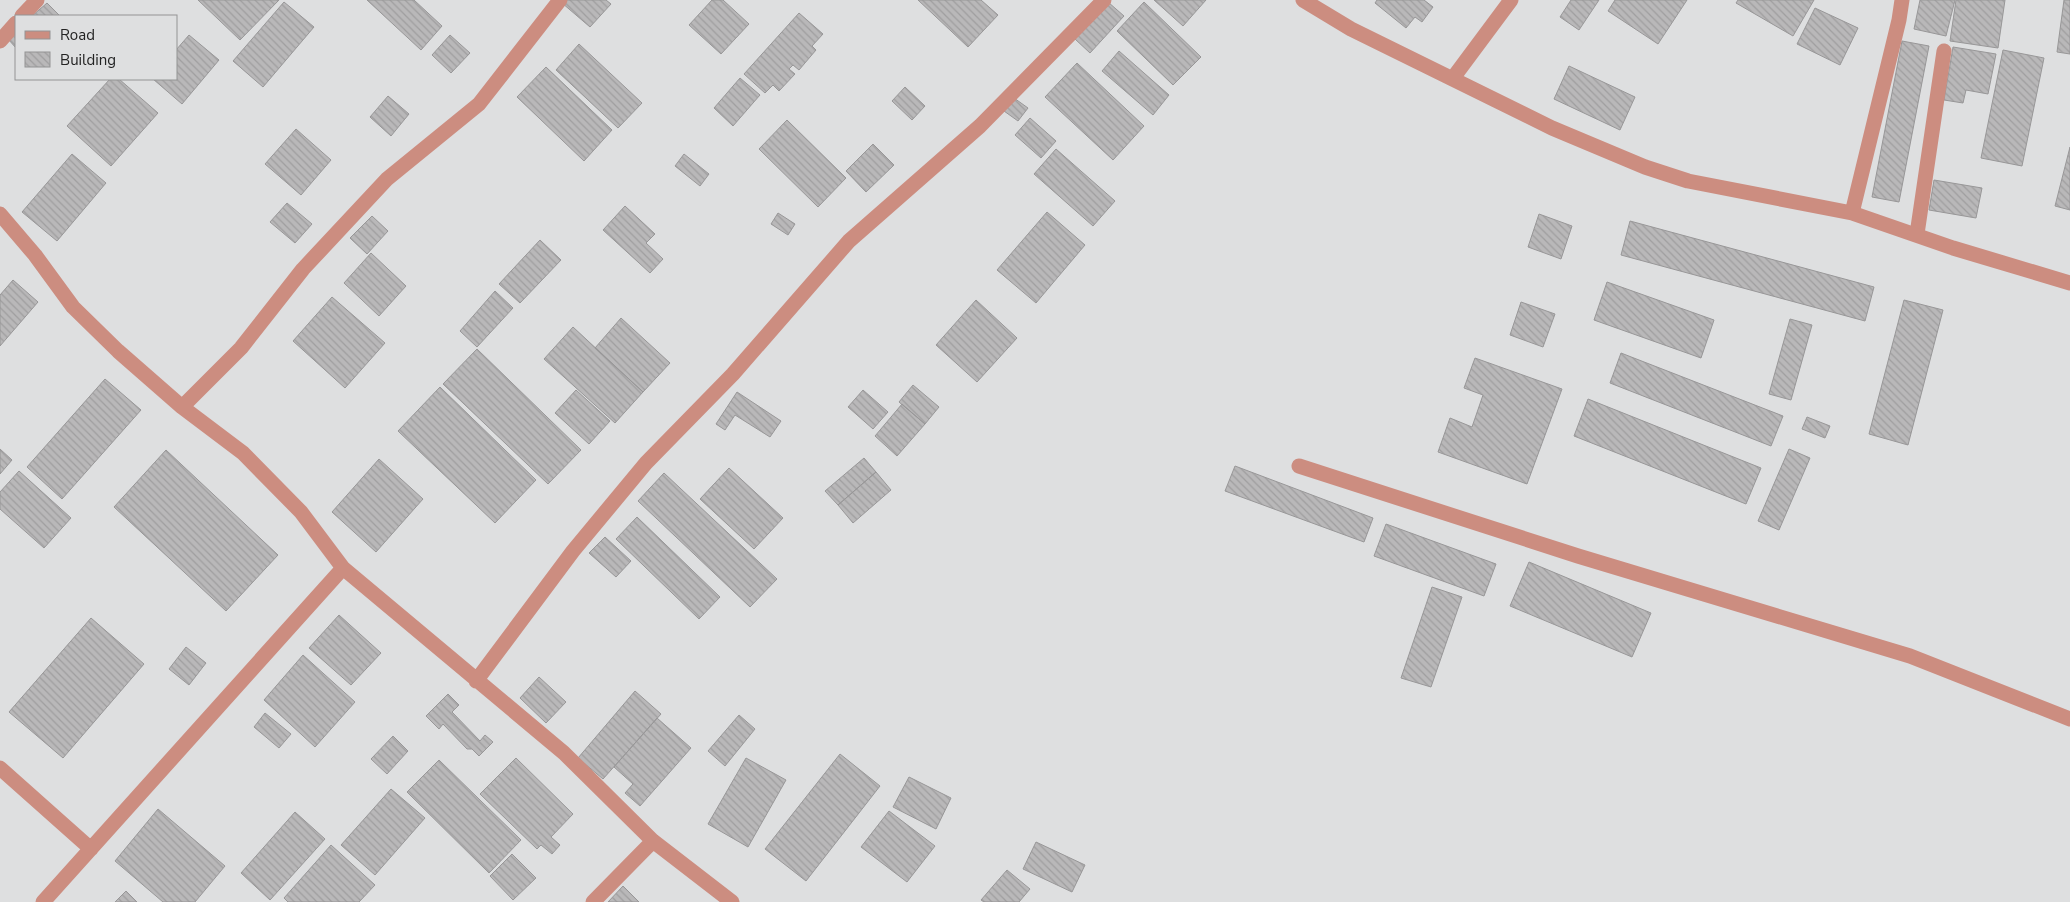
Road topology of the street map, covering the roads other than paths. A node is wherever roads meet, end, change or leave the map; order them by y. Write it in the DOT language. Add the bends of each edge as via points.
graph roads {
  1 [pos="37,0"];
  2 [pos="560,0"];
  3 [pos="1104,0"];
  4 [pos="1303,0"];
  5 [pos="1511,0"];
  6 [pos="1902,0"];
  7 [pos="23,15"];
  8 [pos="15,24"];
  9 [pos="0,41"];
  10 [pos="1944,51"];
  11 [pos="1453,78"];
  12 [pos="1852,213"];
  13 [pos="0,214"];
  14 [pos="1917,234"];
  15 [pos="2070,283"];
  16 [pos="182,407"];
  17 [pos="1299,466"];
  18 [pos="343,568"];
  19 [pos="476,680"];
  20 [pos="2070,718"];
  21 [pos="0,768"];
  22 [pos="653,841"];
  23 [pos="91,849"];
  24 [pos="43,902"];
  25 [pos="593,902"];
  26 [pos="732,902"];
  1 -- 7 [label="street"];
  2 -- 16 [label="street" via="480,104 387,179 303,268 241,348"];
  3 -- 19 [label="street" via="980,126 848,241 733,374 646,463 573,551"];
  4 -- 11 [label="street" via="1351,28"];
  5 -- 11 [label="street"];
  6 -- 12 [label="street"];
  8 -- 9 [label="street"];
  10 -- 14 [label="street"];
  11 -- 12 [label="street" via="1552,128 1645,167 1688,181"];
  12 -- 14 [label="street"];
  13 -- 16 [label="street" via="73,307"];
  14 -- 15 [label="street"];
  16 -- 18 [label="street" via="243,453 301,512"];
  17 -- 20 [label="street" via="1578,556 1910,656"];
  18 -- 19 [label="street"];
  18 -- 23 [label="street"];
  19 -- 22 [label="street" via="564,753"];
  21 -- 23 [label="street"];
  22 -- 25 [label="street"];
  22 -- 26 [label="street"];
  23 -- 24 [label="street"];
}
